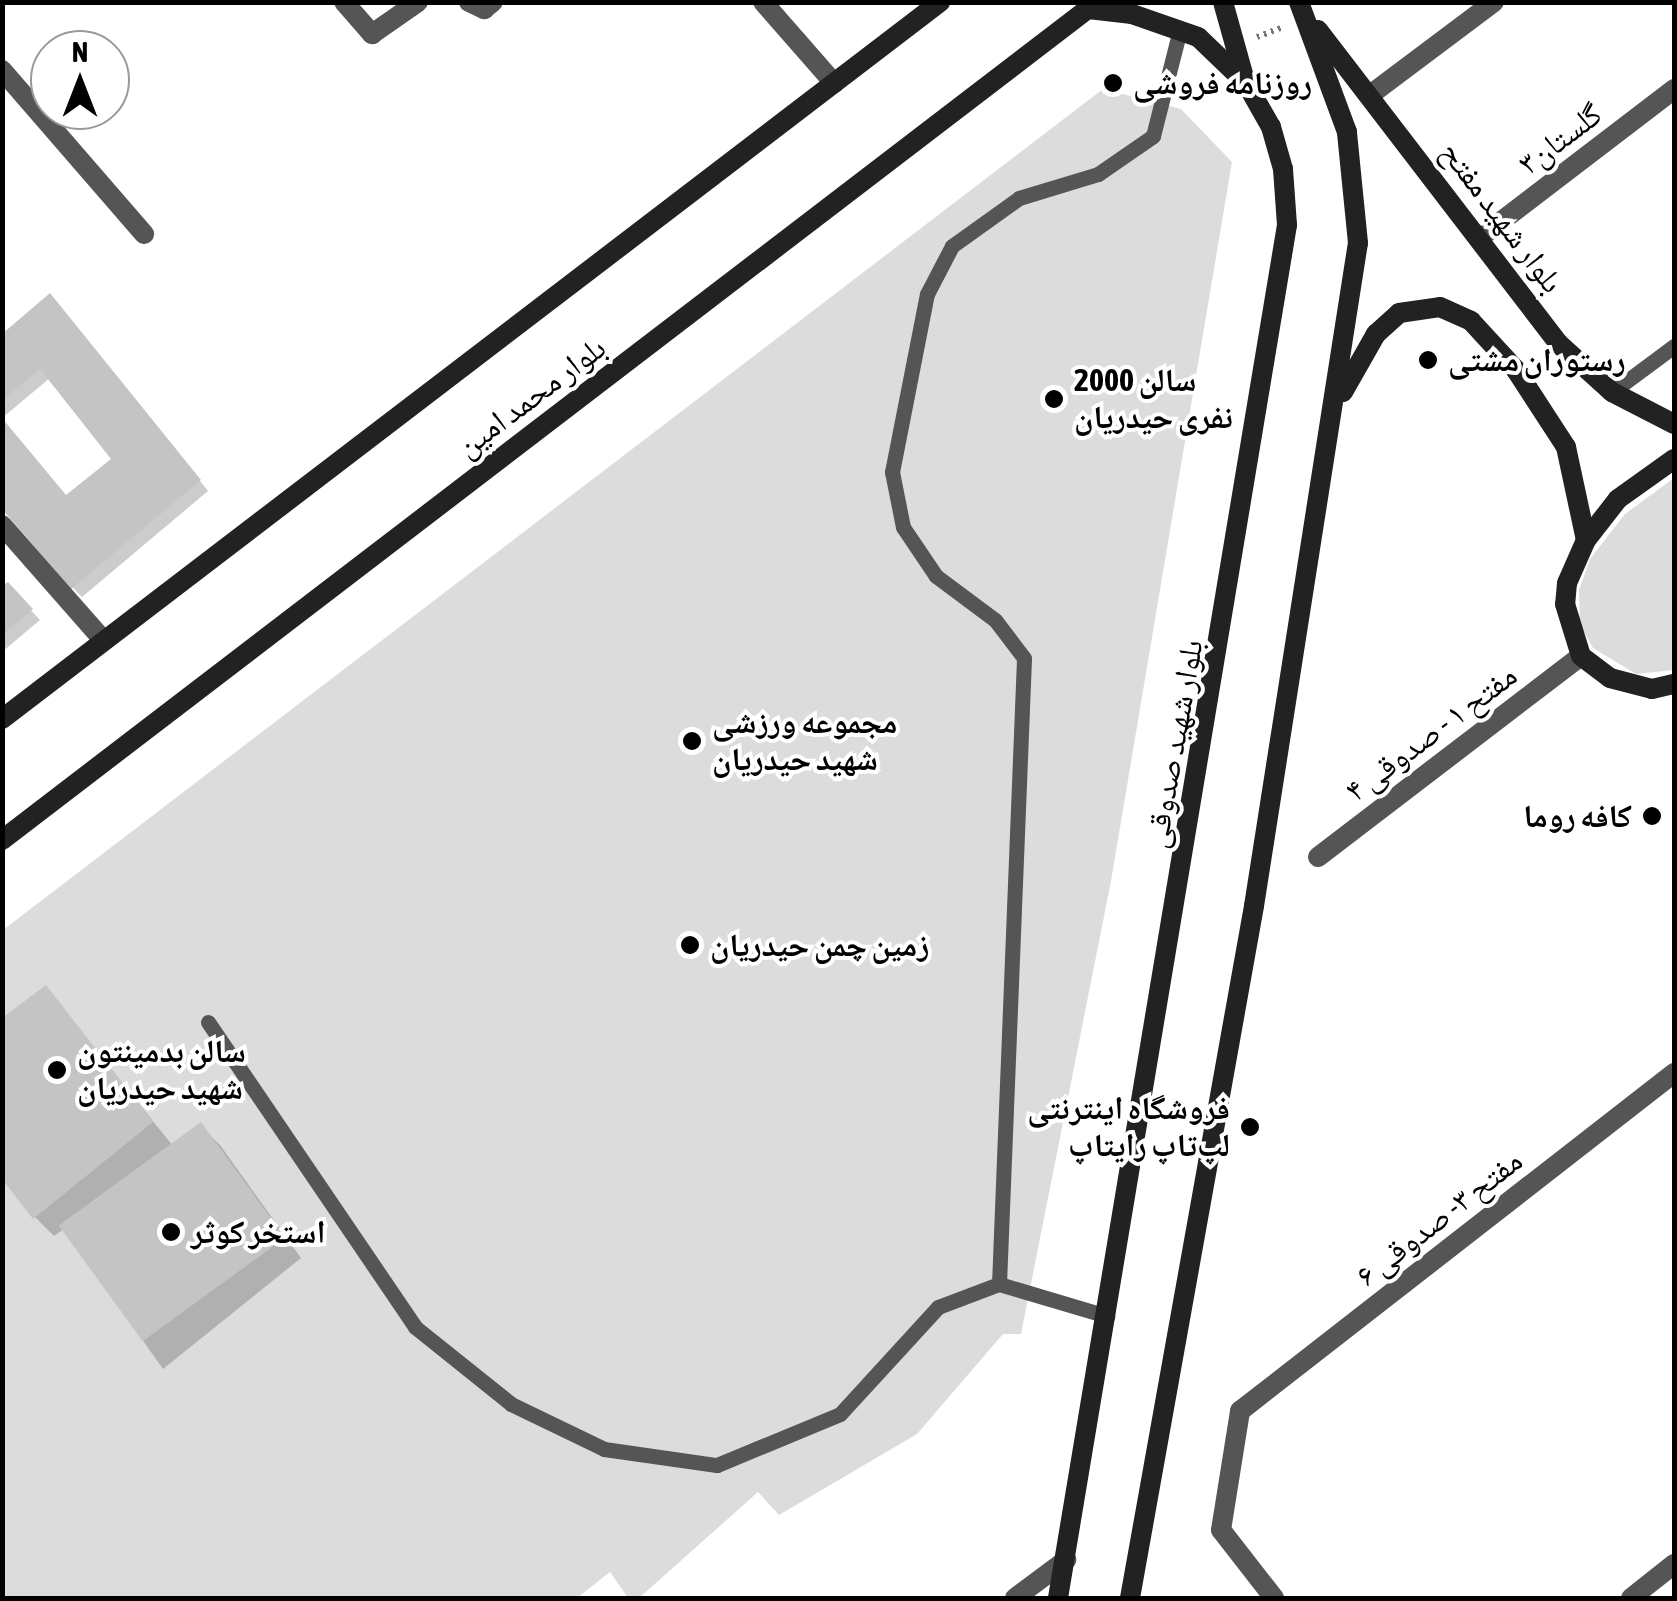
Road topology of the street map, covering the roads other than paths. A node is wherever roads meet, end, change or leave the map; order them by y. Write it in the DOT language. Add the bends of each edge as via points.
graph roads {
  1 [pos="344,2"];
  2 [pos="418,2"];
  3 [pos="469,2"];
  4 [pos="493,2"];
  5 [pos="762,2"];
  6 [pos="940,2"];
  7 [pos="1209,2"];
  8 [pos="1224,2"];
  9 [pos="1494,2"];
  10 [pos="1093,6"];
  11 [pos="1303,10"];
  12 [pos="1180,29"];
  13 [pos="1233,48"];
  14 [pos="2,70"];
  15 [pos="834,83"];
  16 [pos="1246,83"];
  17 [pos="1674,89"];
  18 [pos="1370,95"];
  19 [pos="144,234"];
  20 [pos="1482,236"];
  21 [pos="1674,346"];
  22 [pos="1612,392"];
  23 [pos="1337,402"];
  24 [pos="1674,424"];
  25 [pos="1674,459"];
  26 [pos="2,525"];
  27 [pos="1586,540"];
  28 [pos="104,641"];
  29 [pos="1581,656"];
  30 [pos="1674,684"];
  31 [pos="2,719"];
  32 [pos="2,840"];
  33 [pos="1318,857"];
  34 [pos="208,1022"];
  35 [pos="1674,1074"];
  36 [pos="999,1284"];
  37 [pos="1107,1316"];
  38 [pos="1066,1560"];
  39 [pos="1674,1564"];
  40 [pos="1015,1598"];
  41 [pos="1058,1598"];
  42 [pos="1130,1598"];
  43 [pos="1274,1598"];
  44 [pos="1632,1598"];
  1 -- 2 [label="street" via="372,34"];
  3 -- 4 [label="street" via="484,9"];
  5 -- 15 [label="street"];
  6 -- 15 [label="main road, بلوار محمد امین"];
  7 -- 13 [label="main road"];
  8 -- 13 [label="main road"];
  9 -- 18 [label="street"];
  10 -- 12 [label="main road, بلوار شهید صدوقی"];
  10 -- 32 [label="main road, بلوار محمد امین"];
  11 -- 18 [label="main road, بلوار شهید مفتح"];
  11 -- 23 [label="main road" via="1348,132 1357,185 1358,244"];
  12 -- 16 [label="main road, بلوار شهید صدوقی" via="1198,37"];
  12 -- 36 [label="lane" via="1154,136 1098,174 1018,198 952,246 927,294 892,472 903,527 936,576 995,620 1024,658"];
  13 -- 16 [label="main road"];
  14 -- 19 [label="street"];
  15 -- 28 [label="main road, بلوار محمد امین"];
  16 -- 37 [label="main road, بلوار شهید صدوقی" via="1271,127 1284,169 1287,225"];
  17 -- 20 [label="street, گلستان۳"];
  18 -- 20 [label="main road, بلوار شهید مفتح"];
  20 -- 22 [label="main road, بلوار شهید مفتح" via="1558,343"];
  21 -- 22 [label="lane"];
  22 -- 24 [label="main road, بلوار شهید مفتح"];
  23 -- 27 [label="main road" via="1376,334 1399,312 1440,307 1470,321 1516,370 1566,447"];
  23 -- 42 [label="main road"];
  25 -- 27 [label="main road" via="1618,499"];
  26 -- 28 [label="street"];
  27 -- 29 [label="main road" via="1565,604"];
  28 -- 31 [label="main road, بلوار محمد امین"];
  29 -- 30 [label="main road" via="1630,686"];
  29 -- 33 [label="street, مفتح ۱ - صدوقی ۴"];
  34 -- 36 [label="lane" via="415,1327 512,1404 604,1449 717,1465 840,1414 938,1307"];
  35 -- 43 [label="street, مفتح ۳- صدوقی ۶" via="1240,1411 1221,1530"];
  36 -- 37 [label="lane"];
  37 -- 38 [label="main road, بلوار شهید صدوقی"];
  38 -- 40 [label="street"];
  38 -- 41 [label="main road, بلوار شهید صدوقی"];
  39 -- 44 [label="street"];
}
